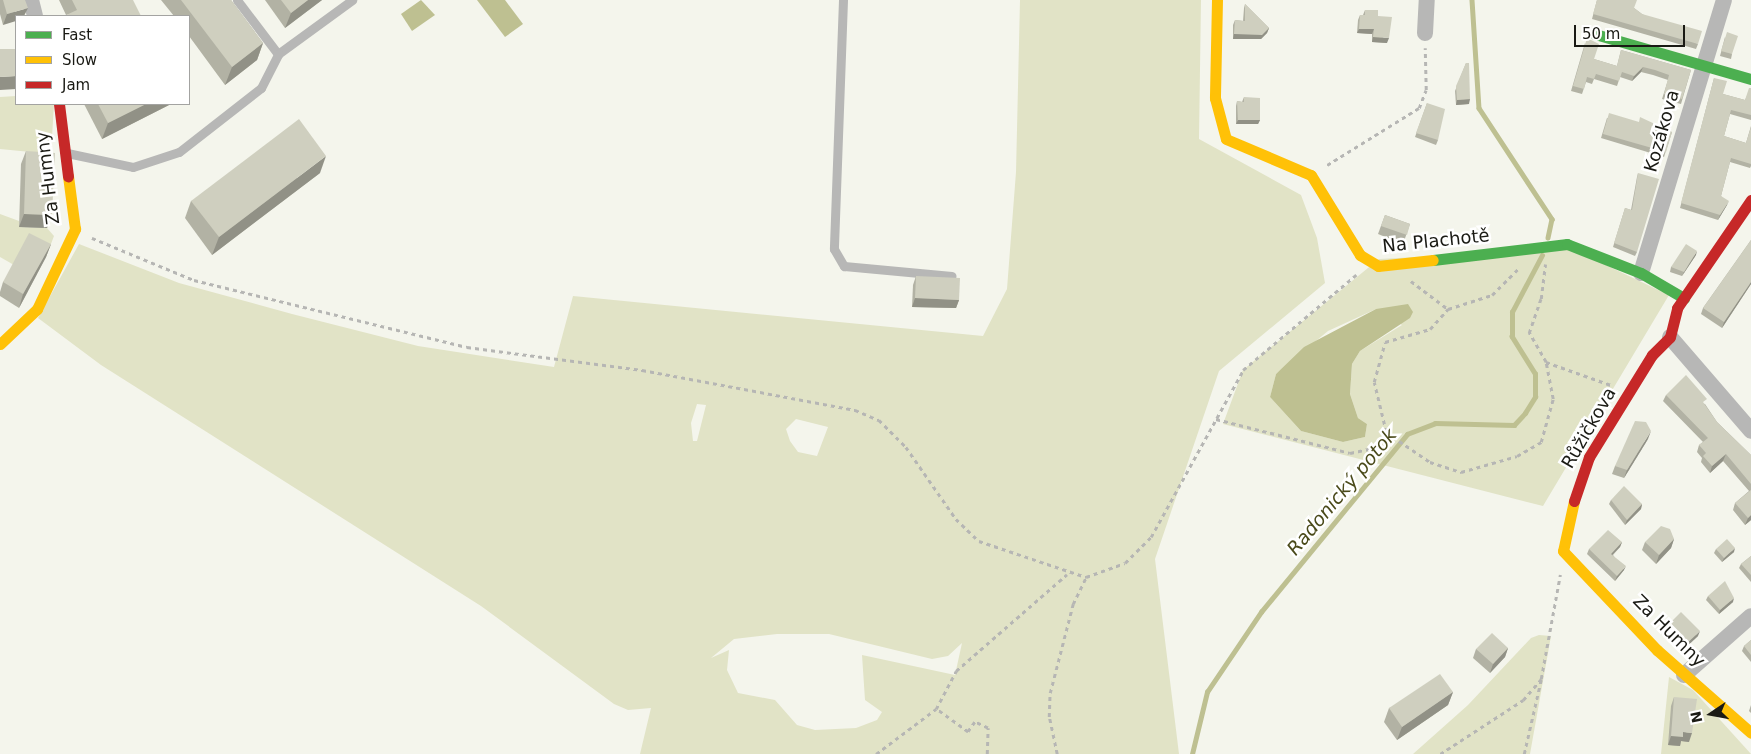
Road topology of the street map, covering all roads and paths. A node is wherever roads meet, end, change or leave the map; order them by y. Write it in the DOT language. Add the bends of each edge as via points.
graph roads {
  1 [pos="31,0"];
  2 [pos="238,0"];
  3 [pos="352,0"];
  4 [pos="843,0"];
  5 [pos="1217,0"];
  6 [pos="1427,0"];
  7 [pos="1724,0"];
  8 [pos="34,15"];
  9 [pos="1425,33"];
  10 [pos="1596,34"];
  11 [pos="278,54"];
  12 [pos="1702,65"];
  13 [pos="1751,80"];
  14 [pos="59,105"];
  15 [pos="64,153"];
  16 [pos="1311,175"];
  17 [pos="1751,200"];
  18 [pos="75,229"];
  19 [pos="1538,247"];
  20 [pos="1378,266"];
  21 [pos="1641,273"];
  22 [pos="952,276"];
  23 [pos="1405,276"];
  24 [pos="1684,298"];
  25 [pos="1448,309"];
  26 [pos="1670,337"];
  27 [pos="0,344"];
  28 [pos="1546,362"];
  29 [pos="1630,392"];
  30 [pos="1216,419"];
  31 [pos="1751,431"];
  32 [pos="1386,432"];
  33 [pos="1563,551"];
  34 [pos="1067,574"];
  35 [pos="1086,577"];
  36 [pos="1751,616"];
  37 [pos="1684,675"];
  38 [pos="1541,679"];
  39 [pos="936,709"];
  40 [pos="1751,733"];
  41 [pos="876,754"];
  42 [pos="987,754"];
  43 [pos="1057,754"];
  44 [pos="1440,754"];
  45 [pos="1524,754"];
  1 -- 8 [label="street"];
  2 -- 11 [label="lane"];
  3 -- 11 [label="lane"];
  4 -- 22 [label="lane" via="834,249 844,266"];
  5 -- 16 [label="street" via="1215,98 1226,139"];
  6 -- 9 [label="street"];
  7 -- 12 [label="street, Kozákova"];
  9 -- 16 [label="path" via="1426,90 1419,108"];
  10 -- 12 [label="street"];
  11 -- 15 [label="lane" via="261,88 179,152 133,167"];
  12 -- 13 [label="street"];
  12 -- 21 [label="street, Kozákova"];
  14 -- 15 [label="street, Za Humny"];
  15 -- 18 [label="street, Za Humny"];
  16 -- 20 [label="street, Na Plachotě" via="1347,239"];
  17 -- 24 [label="street, Růžičkova"];
  18 -- 27 [label="street, Za Humny" via="37,309"];
  18 -- 34 [label="path" via="142,262 194,280 467,347 642,370 855,410 879,420 906,447 956,519 980,541"];
  19 -- 20 [label="street, Na Plachotě"];
  19 -- 21 [label="street, Na Plachotě" via="1567,244"];
  19 -- 25 [label="path" via="1502,288"];
  19 -- 28 [label="path" via="1541,299 1529,333"];
  20 -- 30 [label="path" via="1362,270 1243,370"];
  21 -- 24 [label="street, Na Plachotě"];
  23 -- 25 [label="path"];
  24 -- 26 [label="street, Růžičkova"];
  25 -- 32 [label="path" via="1430,329 1385,342 1374,382"];
  26 -- 29 [label="street, Růžičkova" via="1652,355"];
  26 -- 31 [label="street"];
  28 -- 29 [label="path"];
  28 -- 32 [label="path" via="1553,385 1550,416 1542,442 1530,450 1461,472 1440,468 1394,434"];
  29 -- 33 [label="street, Růžičkova" via="1578,483"];
  30 -- 32 [label="path" via="1350,453 1374,448"];
  30 -- 35 [label="path" via="1151,537 1126,563"];
  33 -- 37 [label="street, Za Humny"];
  33 -- 38 [label="path"];
  34 -- 35 [label="path"];
  34 -- 39 [label="path" via="956,671"];
  35 -- 43 [label="path" via="1073,604 1050,693 1049,717"];
  36 -- 37 [label="street"];
  37 -- 40 [label="street, Za Humny"];
  38 -- 44 [label="path" via="1523,700"];
  38 -- 45 [label="path"];
  39 -- 41 [label="path"];
  39 -- 42 [label="path" via="968,732 975,722 988,728"];
}
